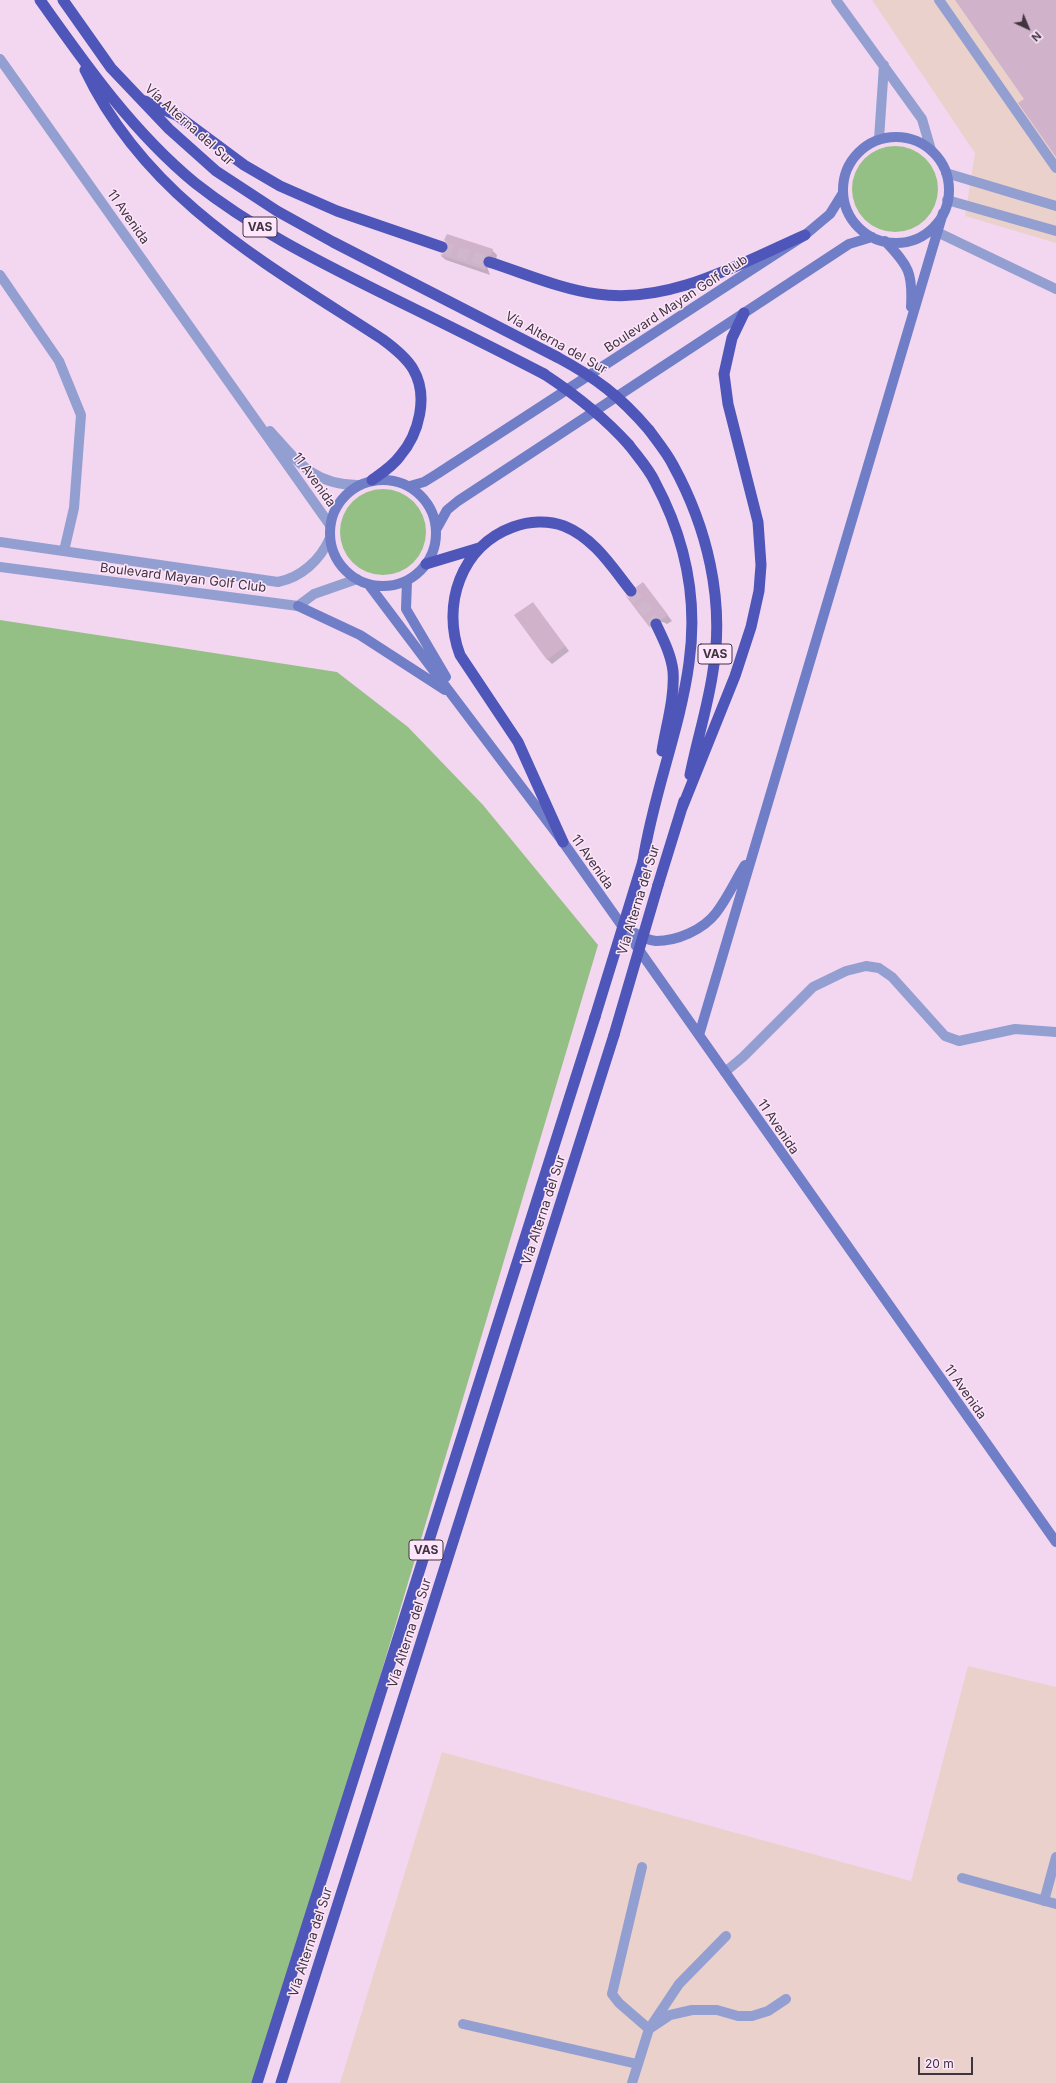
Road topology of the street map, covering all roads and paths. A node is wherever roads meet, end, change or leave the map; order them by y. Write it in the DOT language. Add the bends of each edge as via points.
graph roads {
  1 [pos="40,0"];
  2 [pos="63,0"];
  3 [pos="836,0"];
  4 [pos="939,0"];
  5 [pos="76,52"];
  6 [pos="0,59"];
  7 [pos="884,65"];
  8 [pos="138,98"];
  9 [pos="879,139"];
  10 [pos="931,150"];
  11 [pos="1056,168"];
  12 [pos="946,172"];
  13 [pos="843,193"];
  14 [pos="947,200"];
  15 [pos="1056,206"];
  16 [pos="943,213"];
  17 [pos="1056,231"];
  18 [pos="937,232"];
  19 [pos="805,235"];
  20 [pos="872,237"];
  21 [pos="885,241"];
  22 [pos="442,247"];
  23 [pos="489,262"];
  24 [pos="0,275"];
  25 [pos="1056,289"];
  26 [pos="744,313"];
  27 [pos="910,325"];
  28 [pos="234,391"];
  29 [pos="372,480"];
  30 [pos="360,485"];
  31 [pos="410,486"];
  32 [pos="330,525"];
  33 [pos="437,528"];
  34 [pos="330,538"];
  35 [pos="0,542"];
  36 [pos="480,547"];
  37 [pos="64,551"];
  38 [pos="426,564"];
  39 [pos="0,567"];
  40 [pos="357,579"];
  41 [pos="407,581"];
  42 [pos="369,584"];
  43 [pos="631,591"];
  44 [pos="298,606"];
  45 [pos="656,624"];
  46 [pos="452,694"];
  47 [pos="477,728"];
  48 [pos="682,808"];
  49 [pos="563,842"];
  50 [pos="645,844"];
  51 [pos="753,852"];
  52 [pos="621,925"];
  53 [pos="1056,1032"];
  54 [pos="699,1035"];
  55 [pos="725,1072"];
  56 [pos="1056,1542"];
  57 [pos="1056,1857"];
  58 [pos="642,1867"];
  59 [pos="962,1878"];
  60 [pos="1044,1901"];
  61 [pos="1056,1904"];
  62 [pos="726,1936"];
  63 [pos="786,1999"];
  64 [pos="463,2024"];
  65 [pos="649,2029"];
  66 [pos="637,2064"];
  67 [pos="258,2083"];
  68 [pos="281,2083"];
  69 [pos="632,2083"];
  1 -- 5 [label="highway, Vía Alterna del Sur / VAS"];
  2 -- 8 [label="highway, Vía Alterna del Sur / VAS" via="111,68"];
  3 -- 7 [label="street"];
  4 -- 11 [label="street"];
  5 -- 29 [label="highway" via="95,91 115,123 154,172 177,195 236,242 382,339 413,368 420,390 418,420 414,433 400,457"];
  5 -- 50 [label="highway, Vía Alterna del Sur / VAS, bridge" via="152,143 195,182 238,214 329,266 544,374 590,406 610,424 655,480 672,515 686,560 692,606 689,663"];
  6 -- 28 [label="street, 11 Avenida"];
  7 -- 9 [label="street"];
  7 -- 10 [label="street" via="922,119"];
  8 -- 22 [label="highway" via="178,116 244,165 280,186 337,211"];
  8 -- 48 [label="highway, Vía Alterna del Sur / VAS, bridge" via="216,171 276,211 586,373 607,387 649,430 673,464 694,510 708,550 715,593 714,670"];
  9 -- 10 [label="main road" via="906,138 919,142"];
  9 -- 13 [label="main road" via="866,146 852,160 844,179"];
  10 -- 12 [label="main road"];
  12 -- 14 [label="main road"];
  12 -- 15 [label="street"];
  13 -- 19 [label="main road, Boulevard Mayan Golf Club" via="830,214"];
  13 -- 20 [label="main road" via="851,219"];
  14 -- 16 [label="main road"];
  14 -- 17 [label="street"];
  16 -- 18 [label="main road"];
  16 -- 21 [label="main road" via="930,229 912,240"];
  18 -- 25 [label="street"];
  18 -- 27 [label="main road"];
  19 -- 23 [label="highway" via="694,282 644,294 612,295 588,292"];
  19 -- 31 [label="main road, Boulevard Mayan Golf Club" via="437,474 424,482"];
  20 -- 21 [label="main road"];
  20 -- 26 [label="main road" via="849,244"];
  21 -- 27 [label="main road" via="910,272"];
  24 -- 37 [label="street" via="59,361 81,415 74,508"];
  26 -- 33 [label="main road" via="458,501 447,510"];
  26 -- 48 [label="highway" via="732,338 724,374 728,404 758,522 761,565 759,592 735,676"];
  27 -- 51 [label="main road"];
  28 -- 30 [label="street, 11 Avenida" via="306,470 325,481"];
  28 -- 32 [label="street, 11 Avenida"];
  29 -- 30 [label="main road"];
  29 -- 31 [label="main road" via="385,479"];
  30 -- 32 [label="main road" via="340,501"];
  31 -- 33 [label="main road" via="428,503"];
  32 -- 34 [label="main road"];
  33 -- 38 [label="main road" via="436,540"];
  34 -- 37 [label="street, Boulevard Mayan Golf Club" via="325,549 304,572 278,582"];
  34 -- 40 [label="main road" via="332,551 338,562 346,572"];
  35 -- 37 [label="street, Boulevard Mayan Golf Club"];
  36 -- 38 [label="highway"];
  36 -- 43 [label="highway" via="493,537 523,523 545,522 564,526 595,546"];
  36 -- 49 [label="highway" via="464,570 456,589 452,605 455,641 469,672 518,742"];
  38 -- 41 [label="main road" via="418,574"];
  39 -- 44 [label="street, Boulevard Mayan Golf Club"];
  40 -- 42 [label="main road"];
  40 -- 44 [label="street" via="314,594"];
  41 -- 42 [label="main road" via="394,585"];
  41 -- 47 [label="main road, 11 Avenida" via="408,615"];
  42 -- 46 [label="main road, 11 Avenida"];
  44 -- 46 [label="main road" via="360,636"];
  45 -- 50 [label="highway" via="670,658 673,682"];
  46 -- 47 [label="main road, 11 Avenida"];
  47 -- 49 [label="main road, 11 Avenida"];
  48 -- 68 [label="highway, Vía Alterna del Sur / VAS, bridge" via="614,1035"];
  49 -- 52 [label="main road, 11 Avenida"];
  50 -- 67 [label="highway, Vía Alterna del Sur / VAS, bridge" via="643,861 595,1017"];
  51 -- 52 [label="main road" via="716,913 705,924 690,933 655,941 639,936"];
  51 -- 54 [label="main road"];
  52 -- 54 [label="main road, 11 Avenida"];
  53 -- 55 [label="street" via="1015,1029 959,1041 945,1036 892,977 879,968 866,966 846,971 813,987 744,1057"];
  54 -- 55 [label="main road, 11 Avenida"];
  55 -- 56 [label="main road, 11 Avenida"];
  57 -- 60 [label="street"];
  58 -- 65 [label="street" via="612,1994 619,2004"];
  59 -- 60 [label="street"];
  60 -- 61 [label="street"];
  62 -- 65 [label="street" via="679,1984"];
  63 -- 65 [label="street" via="768,2012 752,2016 738,2016 717,2010 692,2010 670,2015"];
  64 -- 66 [label="street"];
  65 -- 66 [label="street"];
  66 -- 69 [label="street"];
}
